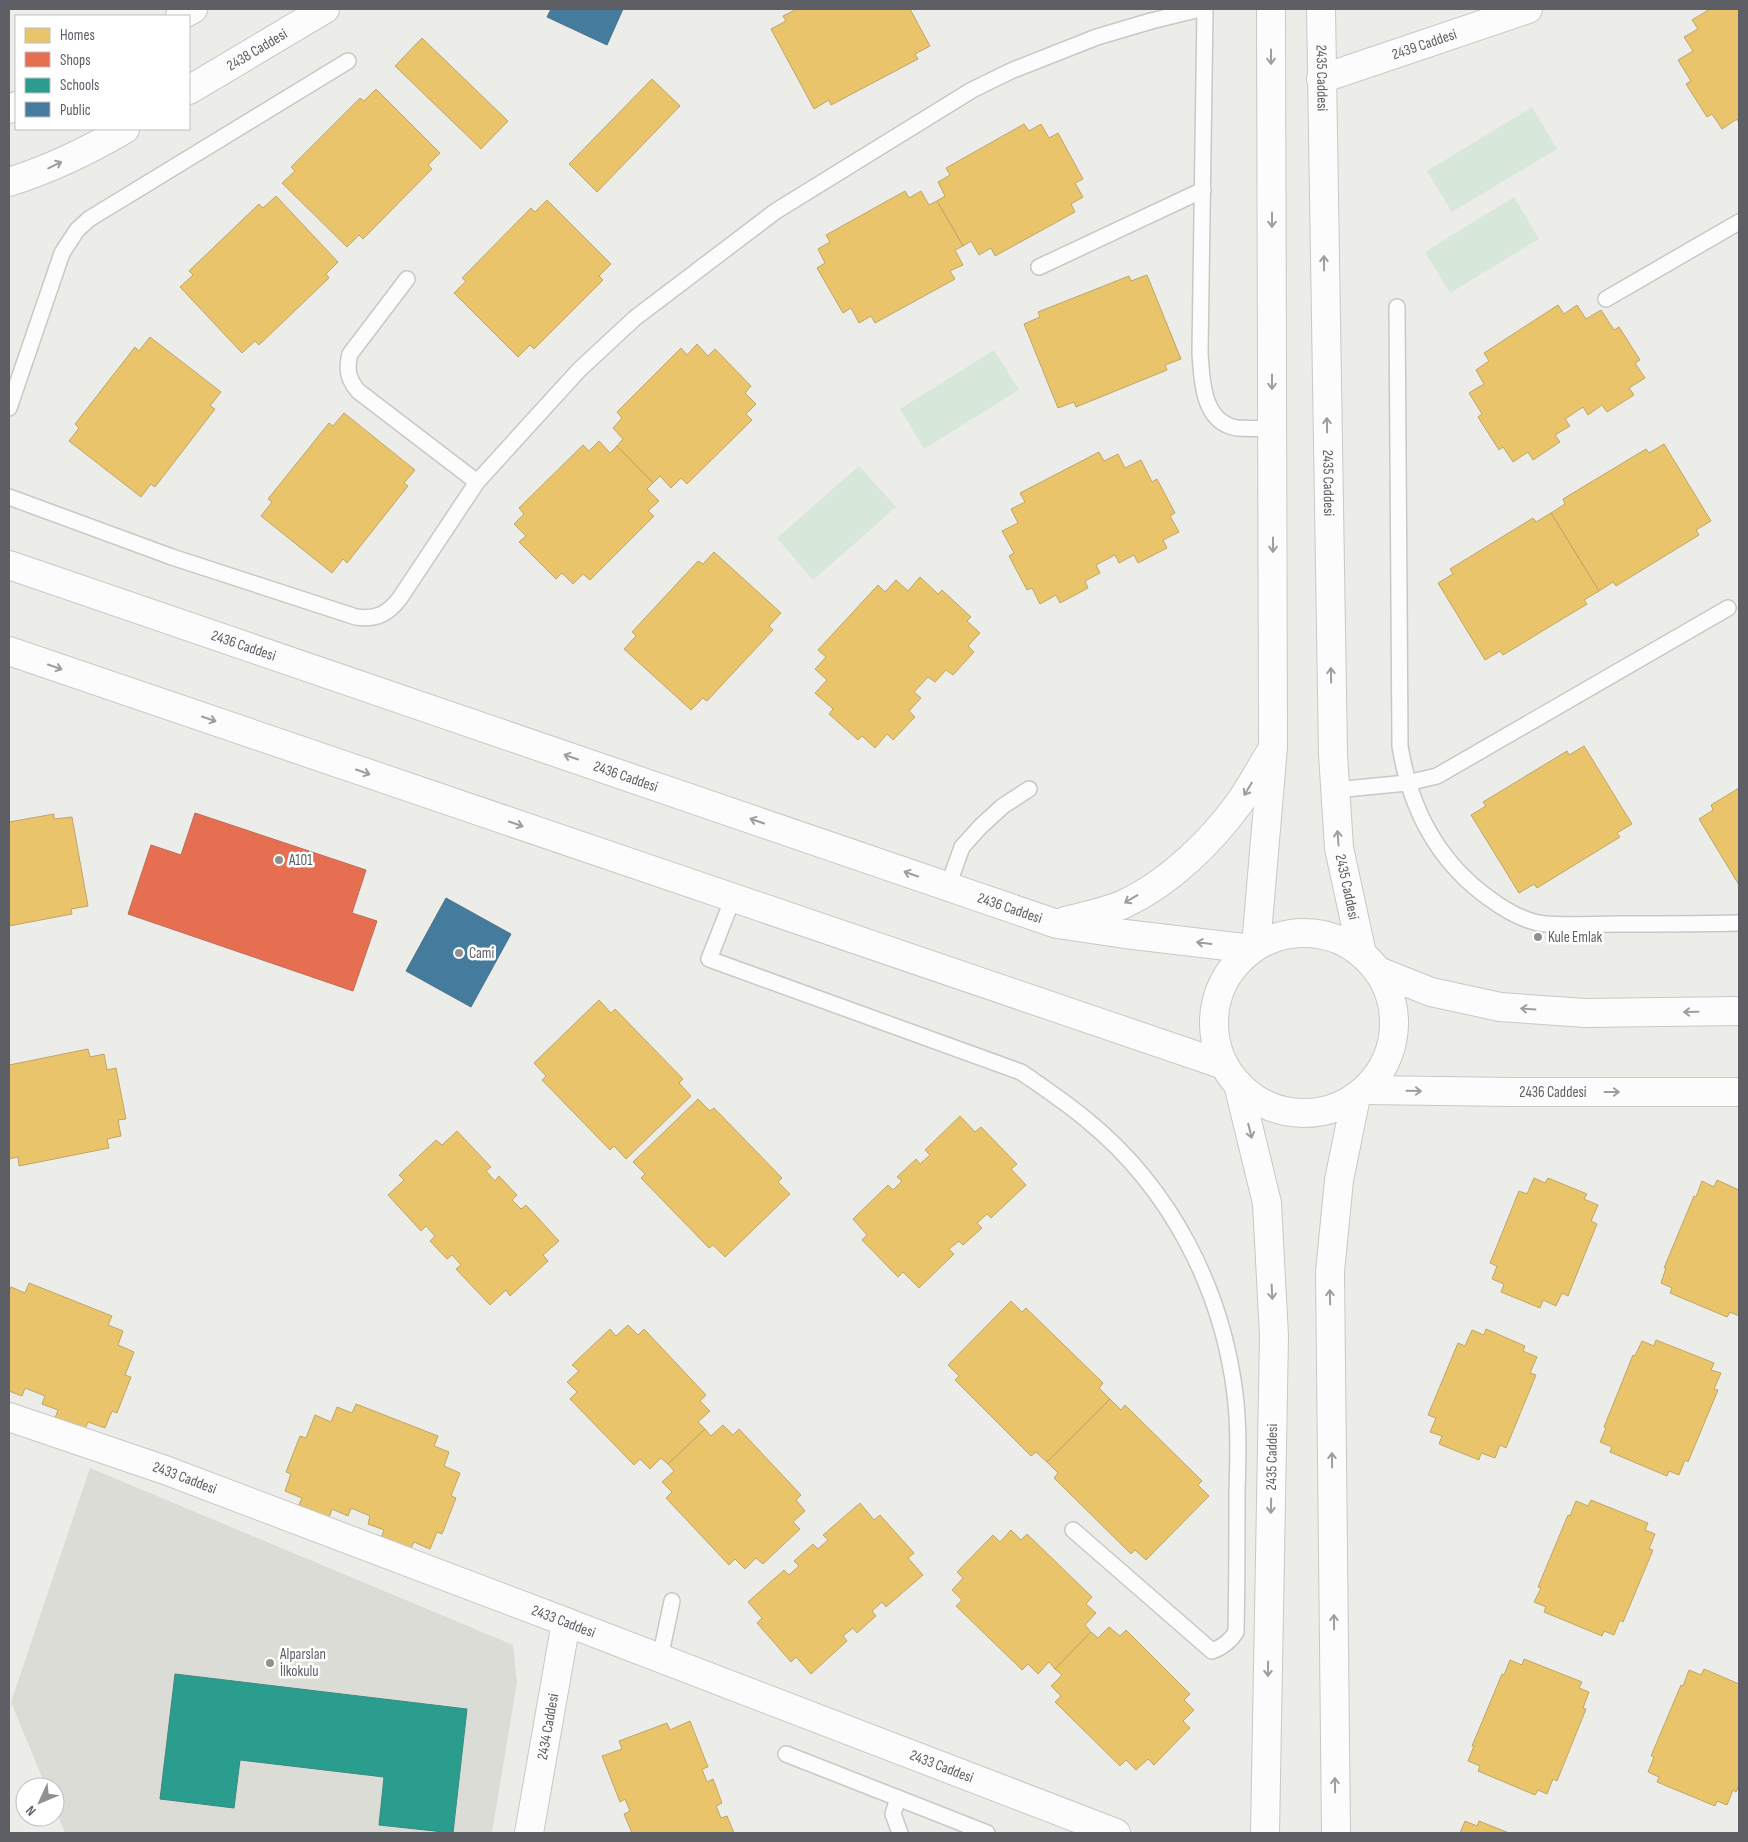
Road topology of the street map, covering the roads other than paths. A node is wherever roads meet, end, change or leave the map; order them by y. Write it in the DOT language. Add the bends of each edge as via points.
graph roads {
  1 [pos="193,9"];
  2 [pos="325,9"];
  3 [pos="1200,9"];
  4 [pos="1205,9"];
  5 [pos="1271,9"];
  6 [pos="1321,9"];
  7 [pos="1528,9"];
  8 [pos="182,15"];
  9 [pos="348,61"];
  10 [pos="1320,79"];
  11 [pos="190,89"];
  12 [pos="123,130"];
  13 [pos="9,182"];
  14 [pos="1202,190"];
  15 [pos="1739,222"];
  16 [pos="1039,267"];
  17 [pos="407,279"];
  18 [pos="1606,299"];
  19 [pos="1397,307"];
  20 [pos="9,408"];
  21 [pos="1272,428"];
  22 [pos="477,482"];
  23 [pos="9,498"];
  24 [pos="9,565"];
  25 [pos="1728,608"];
  26 [pos="9,651"];
  27 [pos="1273,747"];
  28 [pos="1407,783"];
  29 [pos="1028,789"];
  30 [pos="1335,790"];
  31 [pos="948,886"];
  32 [pos="732,898"];
  33 [pos="1739,923"];
  34 [pos="1057,924"];
  35 [pos="1254,948"];
  36 [pos="1370,963"];
  37 [pos="1739,1011"];
  38 [pos="1231,1074"];
  39 [pos="1739,1092"];
  40 [pos="1361,1094"];
  41 [pos="9,1417"];
  42 [pos="1073,1530"];
  43 [pos="672,1601"];
  44 [pos="566,1622"];
  45 [pos="660,1658"];
  46 [pos="786,1754"];
  47 [pos="898,1798"];
  48 [pos="529,1833"];
  49 [pos="900,1833"];
  50 [pos="987,1833"];
  51 [pos="1116,1833"];
  52 [pos="1265,1833"];
  53 [pos="1336,1833"];
  1 -- 8 [label="street"];
  2 -- 11 [label="street, 2438 Caddesi"];
  3 -- 22 [label="lane" via="1097,37 997,78 972,90 776,212 635,318 579,370"];
  4 -- 14 [label="lane"];
  5 -- 21 [label="street, one-way"];
  6 -- 10 [label="street, 2435 Caddesi"];
  7 -- 10 [label="street, 2439 Caddesi"];
  9 -- 20 [label="lane" via="89,219 77,230 62,253"];
  30 -- 10 [label="street, 2435 Caddesi, one-way"];
  13 -- 12 [label="street, one-way" via="42,171"];
  14 -- 16 [label="lane"];
  14 -- 21 [label="lane" via="1200,353 1206,400 1212,410 1236,428"];
  15 -- 18 [label="lane"];
  17 -- 22 [label="lane" via="350,354 348,375 358,391"];
  19 -- 28 [label="lane" via="1400,746"];
  21 -- 27 [label="street, one-way"];
  22 -- 23 [label="lane" via="393,608 374,618 356,617 172,557"];
  31 -- 24 [label="street, 2436 Caddesi, one-way"];
  25 -- 28 [label="lane" via="1437,776"];
  26 -- 32 [label="street, one-way"];
  27 -- 34 [label="street, one-way" via="1241,801 1191,857 1123,904"];
  27 -- 35 [label="street"];
  28 -- 30 [label="lane"];
  28 -- 33 [label="lane" via="1425,827 1448,862 1484,895 1508,911 1544,924"];
  29 -- 31 [label="lane" via="981,826 962,847"];
  36 -- 30 [label="street, 2435 Caddesi, one-way" via="1339,848"];
  31 -- 34 [label="street, 2436 Caddesi"];
  32 -- 38 [label="street"];
  32 -- 42 [label="lane" via="709,959 1021,1072 1089,1122 1119,1150 1166,1208 1192,1250 1220,1321 1230,1358 1235,1396 1238,1433 1236,1632 1232,1640 1212,1651"];
  35 -- 34 [label="street, 2436 Caddesi, one-way"];
  35 -- 36 [label="street, 2435 Caddesi" via="1282,936 1311,933 1353,947"];
  35 -- 38 [label="street, 2435 Caddesi" via="1228,975 1217,1002 1214,1031 1220,1054"];
  37 -- 36 [label="street, one-way" via="1585,1013 1500,1007 1431,992"];
  36 -- 40 [label="street, 2435 Caddesi" via="1389,993 1394,1015 1393,1039 1380,1072"];
  38 -- 40 [label="street, 2435 Caddesi" via="1266,1105 1300,1114 1335,1108"];
  38 -- 52 [label="street, 2435 Caddesi, one-way" via="1267,1203 1274,1336"];
  40 -- 39 [label="street, 2436 Caddesi, one-way"];
  53 -- 40 [label="street, 2435 Caddesi, one-way" via="1330,1272 1338,1180"];
  41 -- 44 [label="street, 2433 Caddesi" via="165,1470"];
  43 -- 45 [label="lane"];
  44 -- 45 [label="street, 2433 Caddesi"];
  44 -- 48 [label="street, 2434 Caddesi"];
  45 -- 51 [label="street, 2433 Caddesi"];
  46 -- 47 [label="lane"];
  47 -- 49 [label="lane" via="893,1814"];
  47 -- 50 [label="lane"];
}
